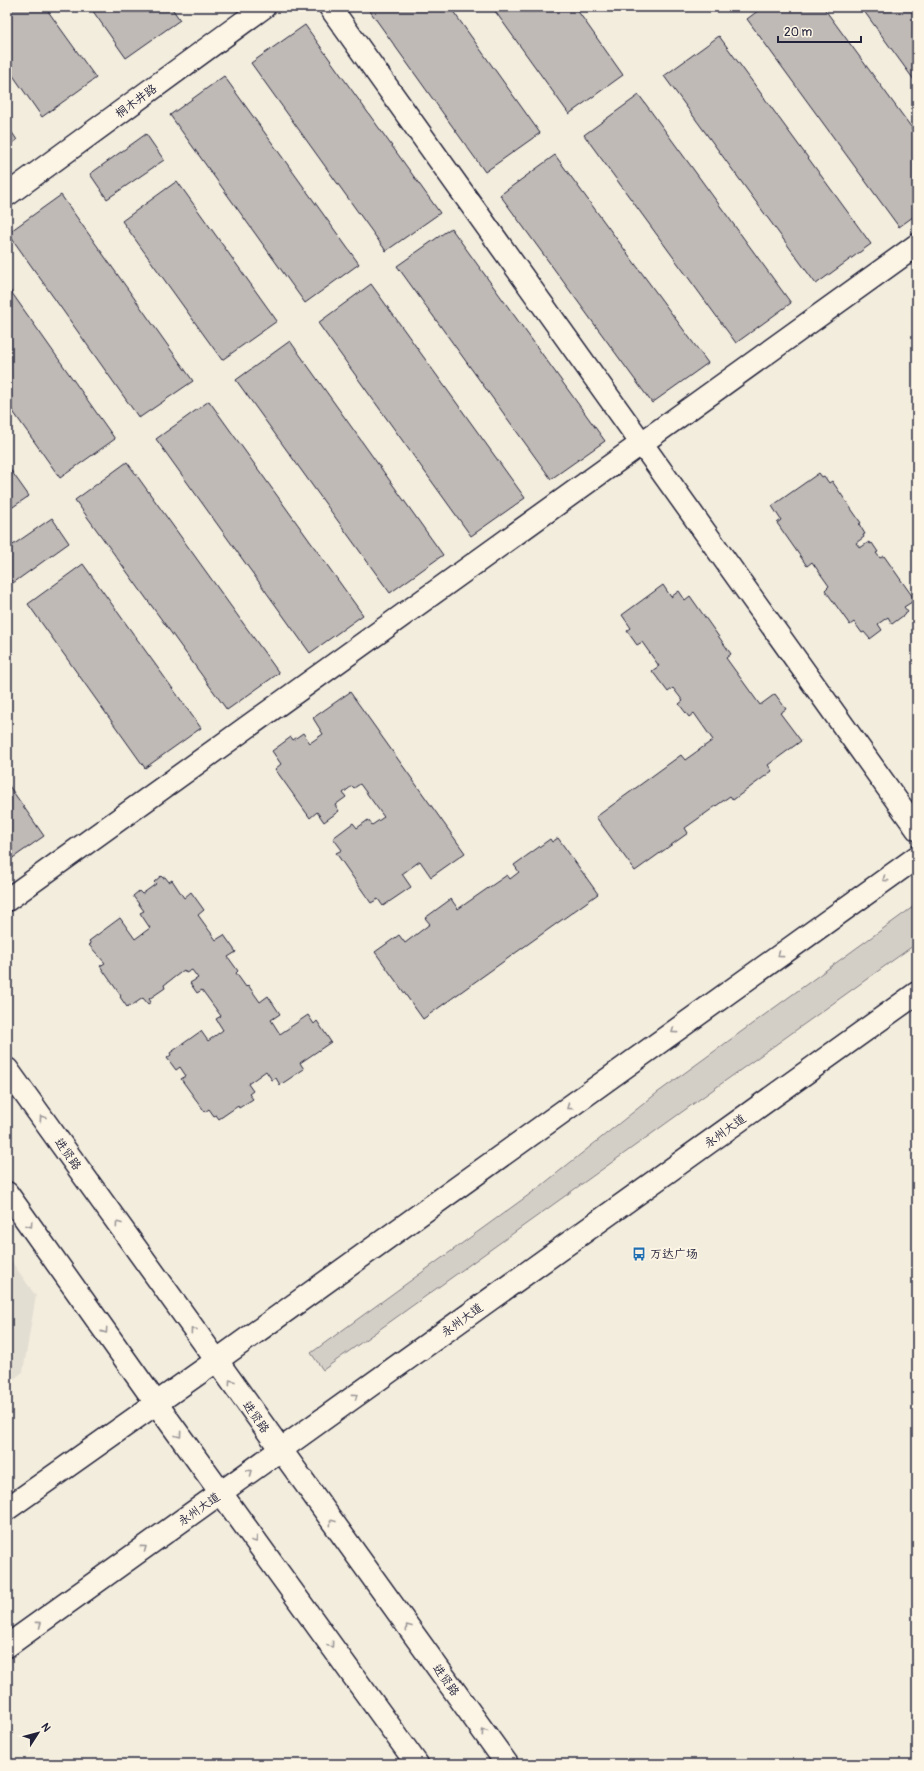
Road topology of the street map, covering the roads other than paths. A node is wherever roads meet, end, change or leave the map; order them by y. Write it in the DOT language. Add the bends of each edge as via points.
graph roads {
  1 [pos="264,7"];
  2 [pos="330,7"];
  3 [pos="7,195"];
  4 [pos="917,245"];
  5 [pos="641,443"];
  6 [pos="917,829"];
  7 [pos="917,856"];
  8 [pos="7,900"];
  9 [pos="917,993"];
  10 [pos="7,1069"];
  11 [pos="7,1193"];
  12 [pos="216,1361"];
  13 [pos="156,1403"];
  14 [pos="280,1450"];
  15 [pos="221,1493"];
  16 [pos="7,1509"];
  17 [pos="7,1646"];
  18 [pos="417,1764"];
  19 [pos="507,1764"];
  1 -- 3 [label="street, 桐木井路"];
  2 -- 5 [label="street"];
  4 -- 5 [label="street"];
  5 -- 6 [label="street"];
  5 -- 8 [label="street"];
  7 -- 12 [label="street, one-way"];
  14 -- 9 [label="street, 永州大道, one-way"];
  12 -- 10 [label="street, 进贤路, one-way"];
  11 -- 13 [label="street, one-way"];
  12 -- 13 [label="street"];
  14 -- 12 [label="street, 进贤路, one-way"];
  13 -- 15 [label="street, one-way"];
  13 -- 16 [label="street"];
  15 -- 14 [label="street, 永州大道, one-way"];
  19 -- 14 [label="street, 进贤路, one-way"];
  17 -- 15 [label="street, 永州大道, one-way"];
  15 -- 18 [label="street, one-way"];
}
